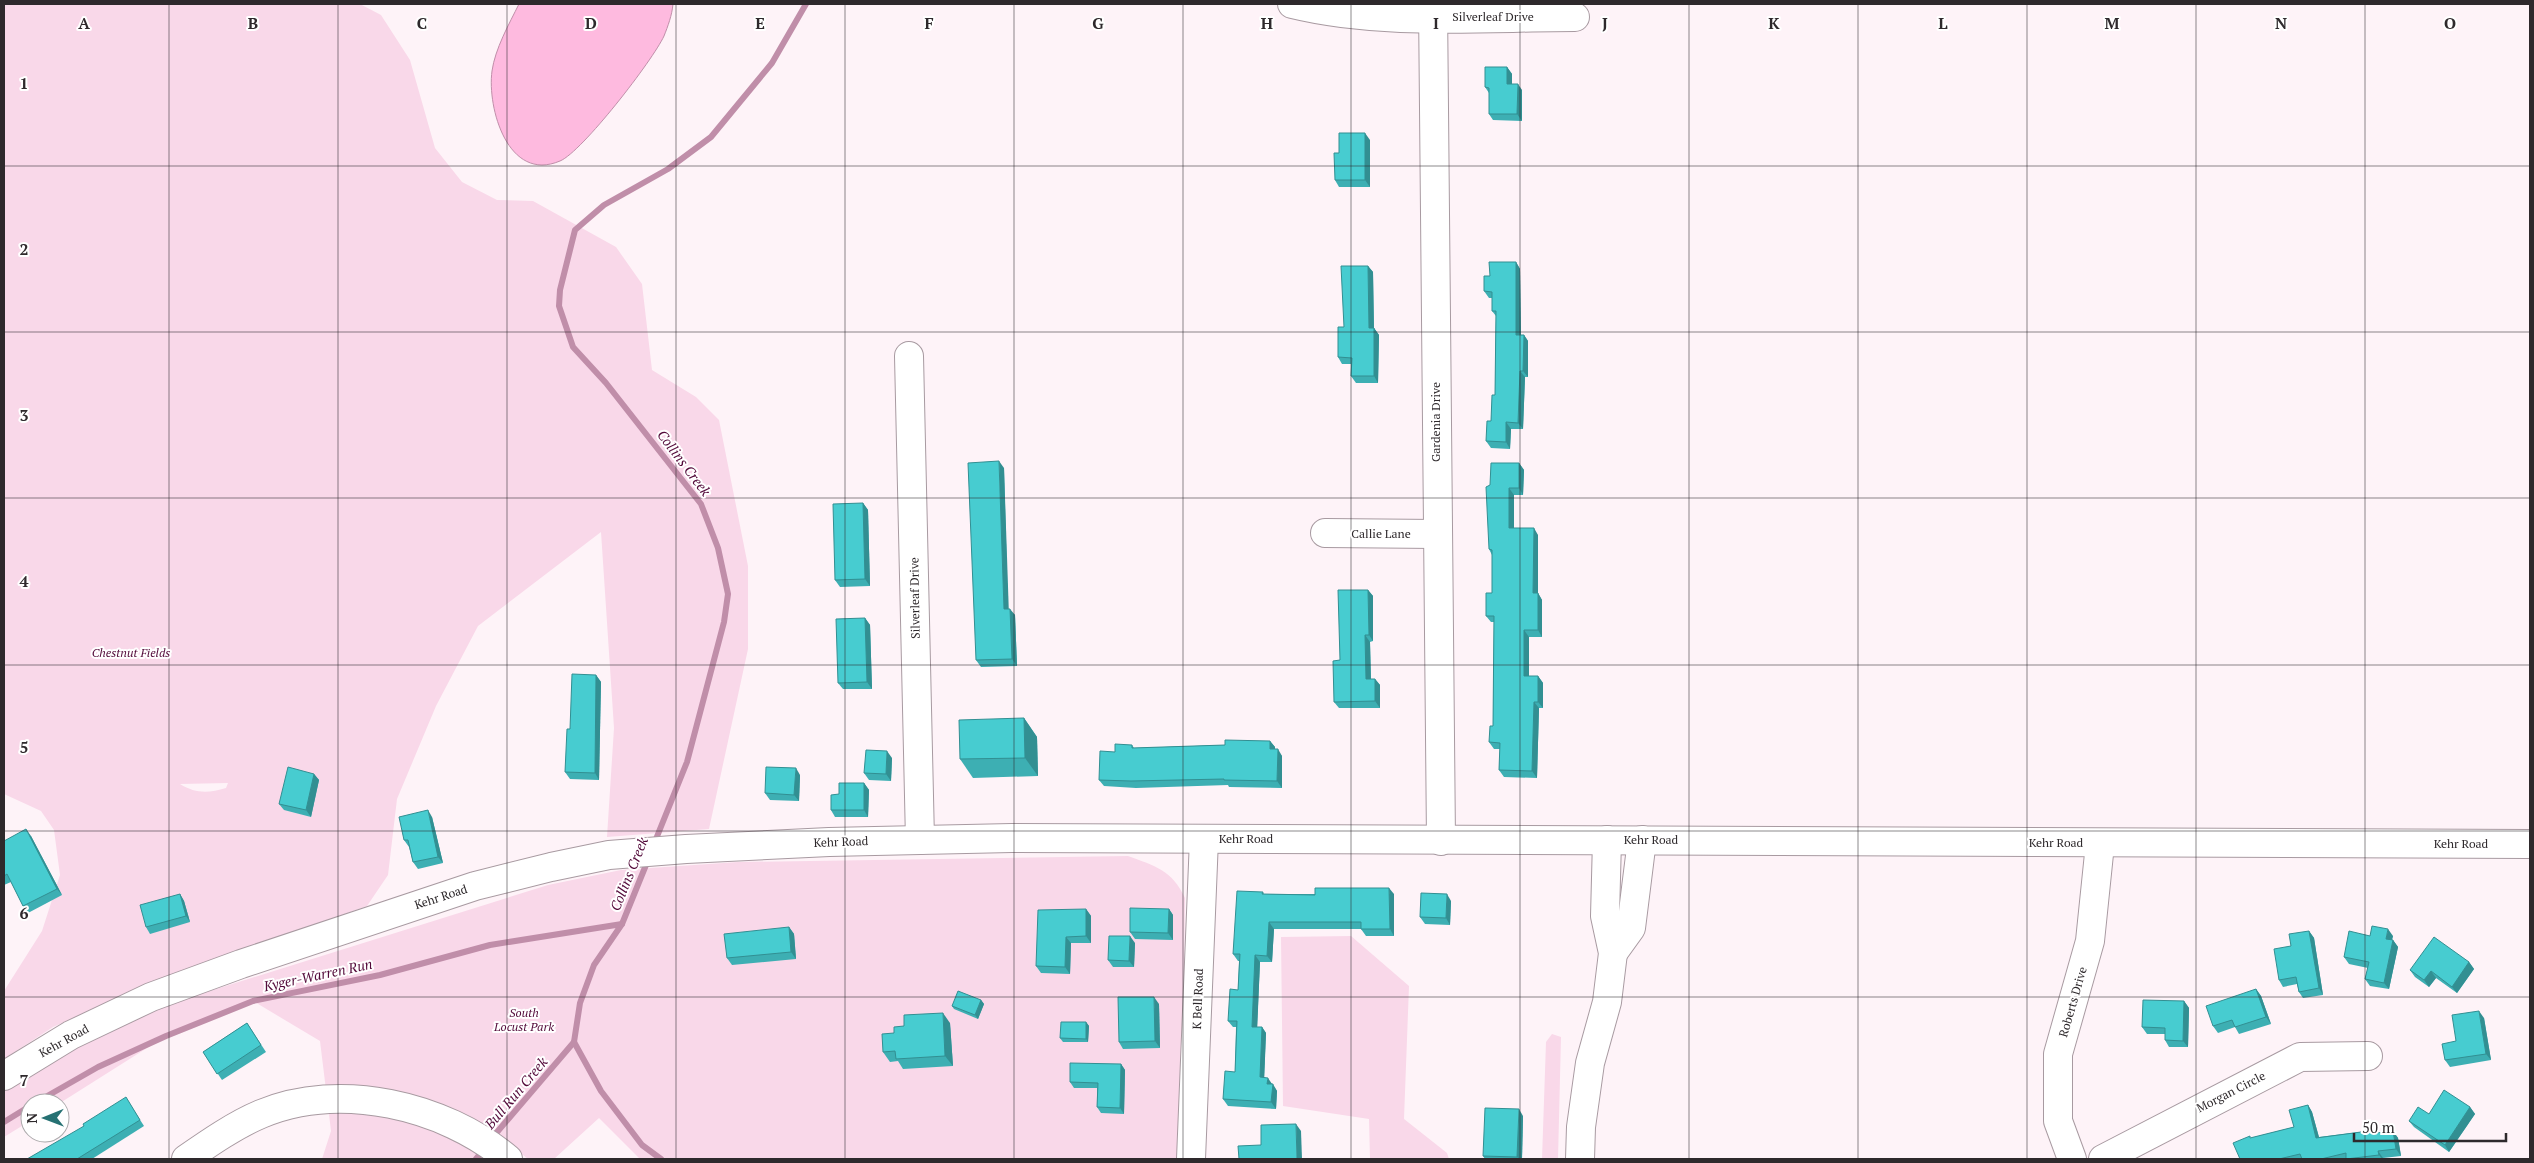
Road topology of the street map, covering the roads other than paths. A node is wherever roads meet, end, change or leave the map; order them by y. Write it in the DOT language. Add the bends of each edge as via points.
graph roads {
  1 [pos="1292,4"];
  2 [pos="1433,10"];
  3 [pos="1575,17"];
  4 [pos="909,356"];
  5 [pos="1325,533"];
  6 [pos="1437,534"];
  7 [pos="1204,839"];
  8 [pos="920,840"];
  9 [pos="1441,840"];
  10 [pos="1607,840"];
  11 [pos="1642,840"];
  12 [pos="2100,844"];
  13 [pos="2530,844"];
  14 [pos="1613,953"];
  15 [pos="2368,1056"];
  16 [pos="4,1076"];
  17 [pos="504,1156"];
  18 [pos="186,1159"];
  19 [pos="1192,1159"];
  20 [pos="1580,1159"];
  21 [pos="2072,1159"];
  22 [pos="2103,1159"];
  1 -- 2 [label="street, Silverleaf Drive" via="1327,13 1373,17"];
  2 -- 3 [label="street, Silverleaf Drive"];
  2 -- 6 [label="street, Gardenia Drive"];
  4 -- 8 [label="street, Silverleaf Drive"];
  5 -- 6 [label="street, Callie Lane"];
  6 -- 9 [label="street, Gardenia Drive"];
  7 -- 8 [label="street, Kehr Road"];
  7 -- 9 [label="street, Kehr Road"];
  7 -- 19 [label="street, K Bell Road"];
  8 -- 16 [label="street, Kehr Road" via="608,855 475,886 160,993 71,1036"];
  9 -- 10 [label="street, Kehr Road"];
  10 -- 11 [label="street, Kehr Road"];
  10 -- 14 [label="street" via="1605,916"];
  11 -- 12 [label="street, Kehr Road"];
  11 -- 14 [label="street" via="1631,928"];
  12 -- 13 [label="street, Kehr Road"];
  12 -- 21 [label="street, Roberts Drive" via="2090,941 2058,1054 2058,1121"];
  14 -- 20 [label="street" via="1607,1002 1590,1063 1580,1127"];
  15 -- 22 [label="street, Morgan Circle" via="2300,1057"];
  17 -- 18 [label="street" via="475,1135 415,1109 340,1100 302,1103 260,1114"];
}
